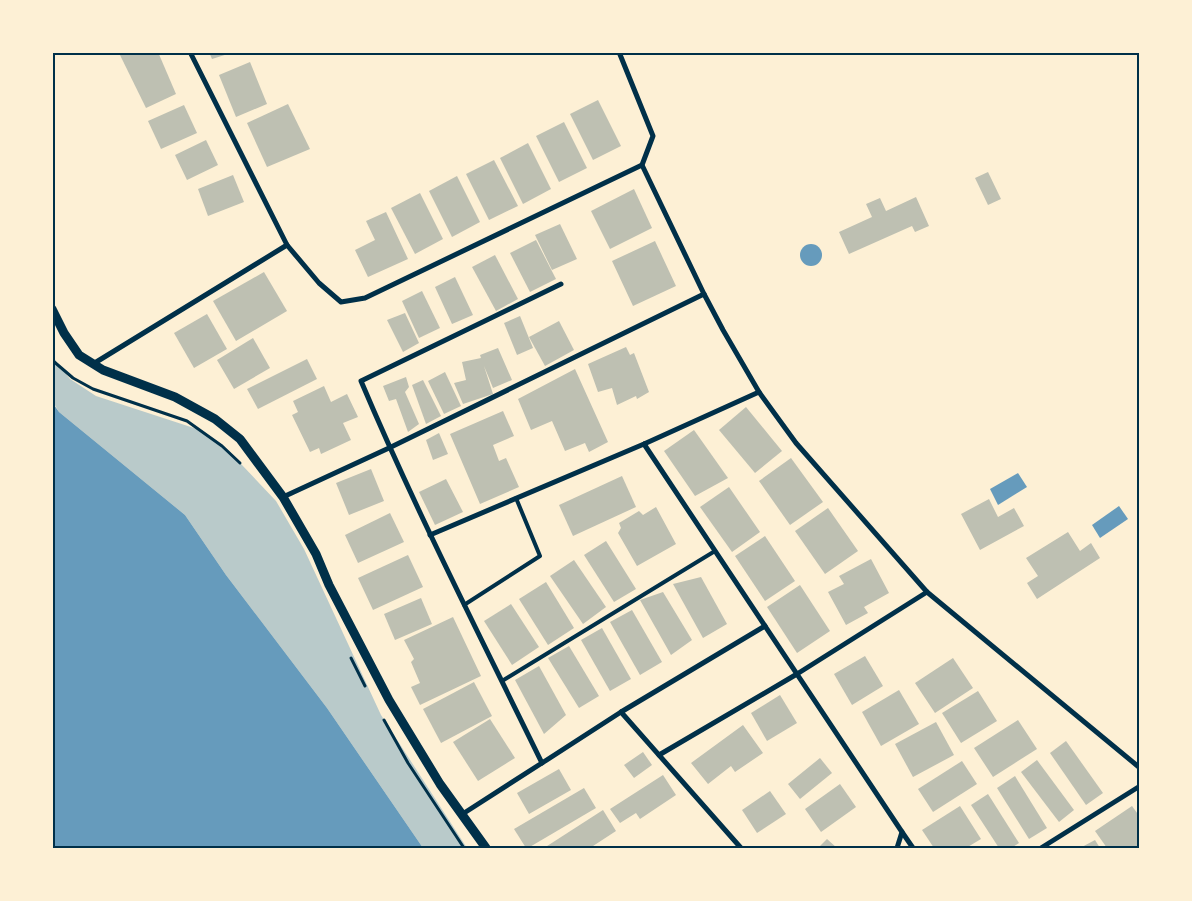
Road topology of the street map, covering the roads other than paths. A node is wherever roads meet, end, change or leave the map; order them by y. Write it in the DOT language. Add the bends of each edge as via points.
graph roads {
  1 [pos="190,52"];
  2 [pos="620,52"];
  3 [pos="642,165"];
  4 [pos="287,245"];
  5 [pos="561,284"];
  6 [pos="704,294"];
  7 [pos="52,309"];
  8 [pos="93,364"];
  9 [pos="759,392"];
  10 [pos="644,444"];
  11 [pos="389,448"];
  12 [pos="283,497"];
  13 [pos="516,498"];
  14 [pos="430,534"];
  15 [pos="714,550"];
  16 [pos="927,592"];
  17 [pos="464,605"];
  18 [pos="765,626"];
  19 [pos="797,674"];
  20 [pos="502,680"];
  21 [pos="621,712"];
  22 [pos="659,755"];
  23 [pos="542,763"];
  24 [pos="1140,768"];
  25 [pos="1140,786"];
  26 [pos="461,815"];
  27 [pos="902,832"];
  28 [pos="486,848"];
  29 [pos="741,848"];
  30 [pos="897,848"];
  31 [pos="913,848"];
  32 [pos="1040,848"];
  1 -- 4 [label="street"];
  2 -- 3 [label="street" via="653,136"];
  3 -- 4 [label="street" via="365,298 341,302 319,283"];
  3 -- 6 [label="street"];
  4 -- 8 [label="street"];
  5 -- 11 [label="street" via="361,381"];
  6 -- 9 [label="street"];
  6 -- 11 [label="street"];
  7 -- 8 [label="street" via="79,355"];
  8 -- 12 [label="street" via="175,397 215,419 240,439"];
  9 -- 10 [label="street"];
  9 -- 16 [label="street" via="796,443"];
  10 -- 13 [label="street"];
  10 -- 15 [label="street"];
  11 -- 12 [label="street"];
  11 -- 14 [label="street"];
  12 -- 26 [label="street" via="316,554 389,700"];
  13 -- 14 [label="street"];
  13 -- 17 [label="lane" via="540,556"];
  14 -- 17 [label="street"];
  15 -- 18 [label="street"];
  15 -- 20 [label="lane"];
  16 -- 19 [label="street"];
  16 -- 24 [label="street"];
  17 -- 20 [label="street"];
  18 -- 19 [label="street"];
  18 -- 21 [label="street"];
  19 -- 22 [label="street"];
  19 -- 27 [label="street"];
  20 -- 23 [label="street"];
  21 -- 22 [label="street"];
  21 -- 23 [label="street"];
  22 -- 29 [label="street"];
  23 -- 26 [label="street"];
  25 -- 32 [label="street"];
  26 -- 28 [label="street"];
  27 -- 30 [label="street"];
  27 -- 31 [label="street"];
}
